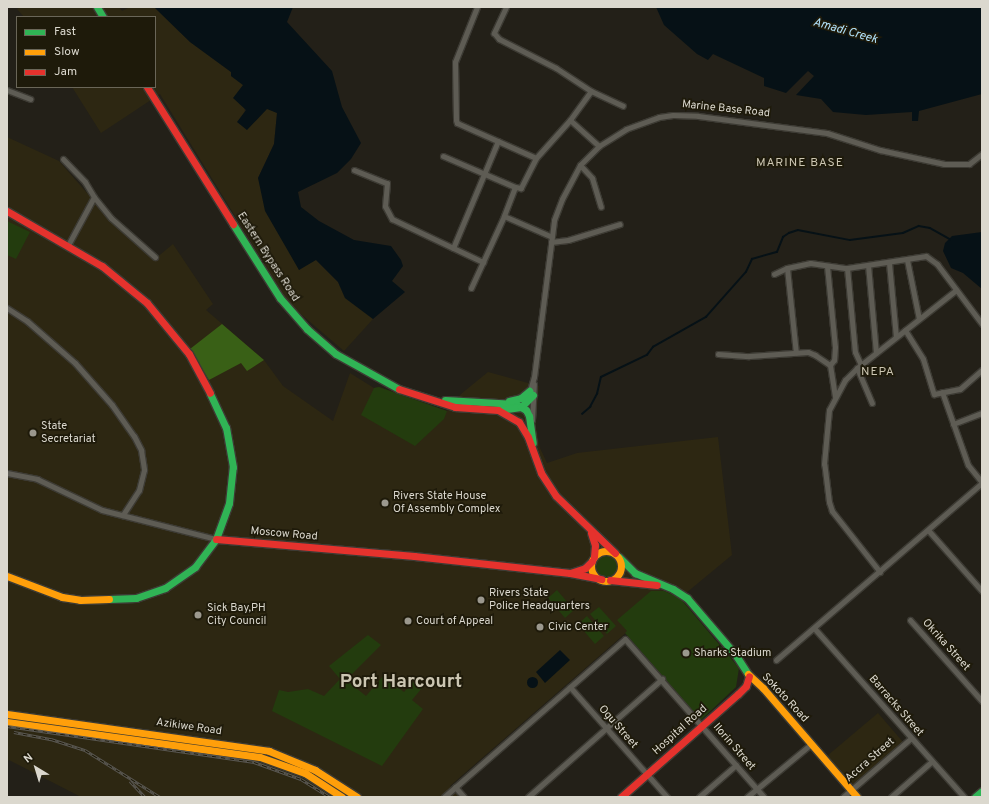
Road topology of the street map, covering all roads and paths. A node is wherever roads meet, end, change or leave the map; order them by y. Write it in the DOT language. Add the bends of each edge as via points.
graph roads {
  1 [pos="97,7"];
  2 [pos="477,7"];
  3 [pos="506,7"];
  4 [pos="102,16"];
  5 [pos="148,88"];
  6 [pos="7,90"];
  7 [pos="591,91"];
  8 [pos="30,100"];
  9 [pos="623,106"];
  10 [pos="570,120"];
  11 [pos="498,141"];
  12 [pos="599,146"];
  13 [pos="982,154"];
  14 [pos="443,156"];
  15 [pos="536,158"];
  16 [pos="63,159"];
  17 [pos="580,165"];
  18 [pos="354,170"];
  19 [pos="484,174"];
  20 [pos="515,187"];
  21 [pos="94,197"];
  22 [pos="601,207"];
  23 [pos="7,211"];
  24 [pos="504,216"];
  25 [pos="620,224"];
  26 [pos="551,240"];
  27 [pos="68,245"];
  28 [pos="453,248"];
  29 [pos="155,257"];
  30 [pos="906,260"];
  31 [pos="483,262"];
  32 [pos="888,263"];
  33 [pos="868,265"];
  34 [pos="827,266"];
  35 [pos="787,268"];
  36 [pos="847,268"];
  37 [pos="774,274"];
  38 [pos="471,288"];
  39 [pos="956,290"];
  40 [pos="7,308"];
  41 [pos="918,319"];
  42 [pos="982,324"];
  43 [pos="905,330"];
  44 [pos="896,337"];
  45 [pos="796,353"];
  46 [pos="876,353"];
  47 [pos="718,354"];
  48 [pos="830,365"];
  49 [pos="859,366"];
  50 [pos="982,370"];
  51 [pos="942,392"];
  52 [pos="531,393"];
  53 [pos="415,395"];
  54 [pos="836,397"];
  55 [pos="508,401"];
  56 [pos="872,403"];
  57 [pos="523,408"];
  58 [pos="498,410"];
  59 [pos="982,413"];
  60 [pos="532,423"];
  61 [pos="953,424"];
  62 [pos="528,437"];
  63 [pos="534,452"];
  64 [pos="7,473"];
  65 [pos="982,482"];
  66 [pos="123,515"];
  67 [pos="928,530"];
  68 [pos="591,533"];
  69 [pos="216,539"];
  70 [pos="617,555"];
  71 [pos="593,559"];
  72 [pos="880,572"];
  73 [pos="570,573"];
  74 [pos="7,576"];
  75 [pos="601,579"];
  76 [pos="610,580"];
  77 [pos="661,585"];
  78 [pos="982,591"];
  79 [pos="910,620"];
  80 [pos="814,628"];
  81 [pos="776,660"];
  82 [pos="749,676"];
  83 [pos="662,679"];
  84 [pos="570,687"];
  85 [pos="982,701"];
  86 [pos="7,714"];
  87 [pos="7,722"];
  88 [pos="701,725"];
  89 [pos="606,728"];
  90 [pos="911,738"];
  91 [pos="811,744"];
  92 [pos="931,762"];
  93 [pos="736,764"];
  94 [pos="647,774"];
  95 [pos="455,787"];
  96 [pos="757,789"];
  97 [pos="851,790"];
  98 [pos="982,791"];
  99 [pos="342,797"];
  100 [pos="357,797"];
  101 [pos="444,797"];
  102 [pos="464,797"];
  103 [pos="528,797"];
  104 [pos="621,797"];
  105 [pos="667,797"];
  106 [pos="699,797"];
  107 [pos="747,797"];
  108 [pos="764,797"];
  109 [pos="843,797"];
  110 [pos="857,797"];
  111 [pos="891,797"];
  112 [pos="964,797"];
  113 [pos="975,797"];
  1 -- 4 [label="street"];
  2 -- 11 [label="street" via="455,62 456,120 458,124"];
  3 -- 7 [label="street" via="495,27 496,36 556,68"];
  5 -- 53 [label="street, Eastern Bypass Road" via="292,313 336,354 371,376"];
  6 -- 8 [label="street"];
  7 -- 9 [label="street"];
  7 -- 10 [label="street"];
  10 -- 12 [label="street"];
  10 -- 15 [label="street"];
  11 -- 15 [label="street"];
  11 -- 19 [label="street"];
  12 -- 13 [label="street, Marine Base Road" via="641,123 673,115 813,130 944,164 969,164"];
  12 -- 17 [label="street, Marine Base Road"];
  14 -- 19 [label="street"];
  15 -- 20 [label="street" via="521,188"];
  16 -- 21 [label="street" via="85,182"];
  17 -- 22 [label="street" via="592,178"];
  17 -- 26 [label="street, Marine Base Road" via="562,198"];
  18 -- 28 [label="street" via="387,183 385,206 392,218"];
  19 -- 20 [label="street"];
  19 -- 28 [label="street"];
  20 -- 24 [label="street"];
  21 -- 27 [label="street"];
  21 -- 29 [label="street" via="111,218"];
  23 -- 27 [label="street"];
  24 -- 26 [label="street"];
  24 -- 31 [label="street"];
  25 -- 26 [label="street"];
  26 -- 52 [label="street, Marine Base Road"];
  27 -- 69 [label="street" via="102,266 147,303 189,354 213,397 226,428 234,466 229,503"];
  28 -- 31 [label="street"];
  30 -- 32 [label="street"];
  30 -- 39 [label="street" via="926,256 937,264"];
  30 -- 41 [label="street"];
  31 -- 38 [label="street"];
  32 -- 33 [label="street"];
  32 -- 44 [label="street"];
  33 -- 36 [label="street"];
  33 -- 46 [label="street"];
  34 -- 35 [label="street" via="810,263"];
  34 -- 36 [label="street"];
  34 -- 48 [label="street" via="835,347 834,360"];
  35 -- 37 [label="street"];
  35 -- 45 [label="street"];
  36 -- 49 [label="street" via="855,352"];
  39 -- 41 [label="street"];
  39 -- 42 [label="street"];
  40 -- 66 [label="street" via="27,321 75,363 112,405 134,436 141,450 143,480"];
  41 -- 43 [label="street"];
  43 -- 44 [label="street"];
  43 -- 51 [label="street" via="924,358 933,393"];
  44 -- 46 [label="street"];
  45 -- 47 [label="street" via="749,356"];
  45 -- 48 [label="street" via="815,355"];
  46 -- 49 [label="street"];
  48 -- 54 [label="street"];
  49 -- 54 [label="street" via="845,380"];
  49 -- 56 [label="street"];
  50 -- 51 [label="street" via="960,389"];
  51 -- 61 [label="street"];
  52 -- 55 [label="street"];
  52 -- 57 [label="street"];
  52 -- 60 [label="street, Marine Base Road"];
  53 -- 55 [label="street, Eastern Bypass Road" via="462,402"];
  53 -- 58 [label="street, Eastern Bypass Road" via="455,407"];
  54 -- 72 [label="street" via="826,422 824,464 829,502 832,511"];
  55 -- 57 [label="street, Eastern Bypass Road"];
  57 -- 58 [label="street"];
  57 -- 60 [label="street"];
  57 -- 62 [label="street"];
  58 -- 62 [label="street, Eastern Bypass Road" via="514,418"];
  59 -- 61 [label="street"];
  60 -- 63 [label="street"];
  61 -- 65 [label="street" via="968,465"];
  62 -- 63 [label="street"];
  63 -- 68 [label="street" via="547,484 564,506"];
  64 -- 66 [label="street, Moscow Road" via="37,479 90,505"];
  65 -- 67 [label="street"];
  66 -- 69 [label="street, Moscow Road"];
  67 -- 72 [label="street"];
  67 -- 78 [label="street"];
  68 -- 70 [label="street"];
  68 -- 71 [label="street" via="595,545"];
  69 -- 73 [label="street, Moscow Road" via="356,550"];
  69 -- 74 [label="street" via="201,561 183,577 165,588 136,598 113,601 62,597"];
  70 -- 71 [label="street" via="604,551"];
  70 -- 76 [label="street" via="620,570"];
  70 -- 77 [label="street, Sokoto Road" via="635,573"];
  71 -- 73 [label="street" via="585,568"];
  71 -- 75 [label="street" via="592,572"];
  72 -- 80 [label="street"];
  73 -- 75 [label="street, Moscow Road"];
  75 -- 76 [label="street"];
  76 -- 77 [label="street, Sokoto Road"];
  77 -- 82 [label="street, Sokoto Road" via="687,598 735,654"];
  79 -- 85 [label="street, Okrika Street"];
  80 -- 81 [label="street"];
  80 -- 90 [label="street, Barracks Street"];
  82 -- 88 [label="street, Hospital Road" via="746,686"];
  82 -- 91 [label="street, Sokoto Road"];
  83 -- 84 [label="street, Ilorin Street" via="625,639"];
  83 -- 88 [label="street, Ilorin Street"];
  83 -- 89 [label="street"];
  84 -- 89 [label="street, Ogu Street"];
  84 -- 95 [label="street"];
  86 -- 100 [label="street, Azikiwe Road" via="269,751 315,770"];
  87 -- 99 [label="street, Azikiwe Road" via="260,756 305,773"];
  88 -- 93 [label="street, Ilorin Street"];
  88 -- 94 [label="street, Hospital Road"];
  89 -- 94 [label="street, Ogu Street"];
  89 -- 103 [label="street"];
  90 -- 92 [label="street, Barracks Street"];
  90 -- 97 [label="street, Accra Street"];
  91 -- 96 [label="street"];
  91 -- 97 [label="street, Sokoto Road"];
  92 -- 111 [label="street"];
  92 -- 112 [label="street, Barracks Street"];
  93 -- 96 [label="street, Ilorin Street"];
  93 -- 106 [label="street"];
  94 -- 104 [label="street, Hospital Road"];
  94 -- 105 [label="street, Ogu Street"];
  95 -- 101 [label="street"];
  95 -- 102 [label="street"];
  96 -- 107 [label="street"];
  96 -- 108 [label="street, Ilorin Street"];
  97 -- 109 [label="street, Accra Street"];
  97 -- 110 [label="street, Sokoto Road"];
  98 -- 113 [label="street"];
}
